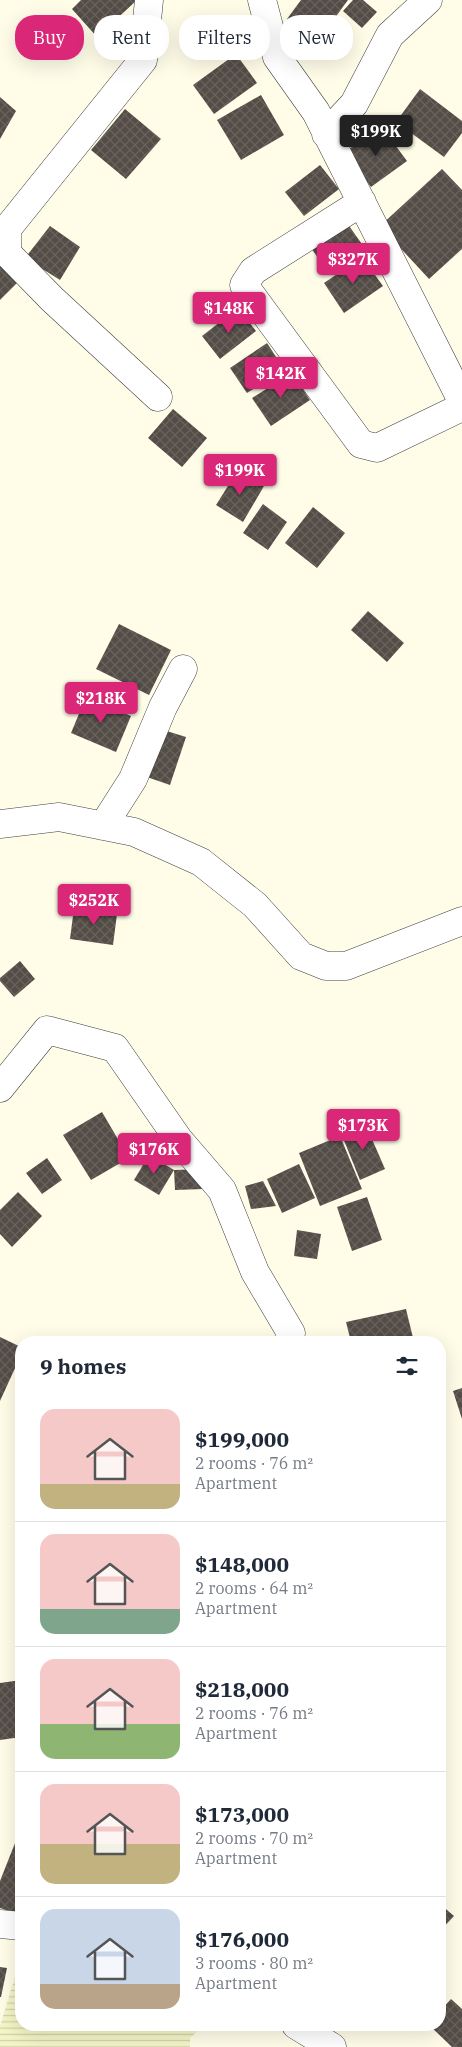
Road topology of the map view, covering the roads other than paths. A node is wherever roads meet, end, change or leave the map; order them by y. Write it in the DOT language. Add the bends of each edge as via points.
graph roads {
  1 [pos="149,0"];
  2 [pos="262,0"];
  3 [pos="428,0"];
  4 [pos="326,134"];
  5 [pos="362,202"];
  6 [pos="158,397"];
  7 [pos="462,401"];
  8 [pos="462,407"];
  9 [pos="183,670"];
  10 [pos="0,824"];
  11 [pos="103,826"];
  12 [pos="462,921"];
  13 [pos="0,1088"];
  14 [pos="290,1336"];
  15 [pos="0,1924"];
  16 [pos="15,1925"];
  17 [pos="306,2031"];
  18 [pos="332,2047"];
  1 -- 6 [label="street" via="143,60 7,229 7,253"];
  2 -- 4 [label="street" via="277,57 316,112"];
  3 -- 4 [label="street" via="390,35 354,104"];
  4 -- 5 [label="street"];
  5 -- 7 [label="street"];
  5 -- 8 [label="street" via="253,271 244,285 361,444 377,448"];
  9 -- 11 [label="street" via="133,778"];
  10 -- 11 [label="street" via="59,817"];
  11 -- 12 [label="street" via="134,832 201,862 255,905 301,956 326,966 346,966"];
  13 -- 14 [label="street" via="46,1030 114,1048 180,1140 222,1190 255,1272"];
  15 -- 16 [label="street"];
  17 -- 18 [label="street"];
}
